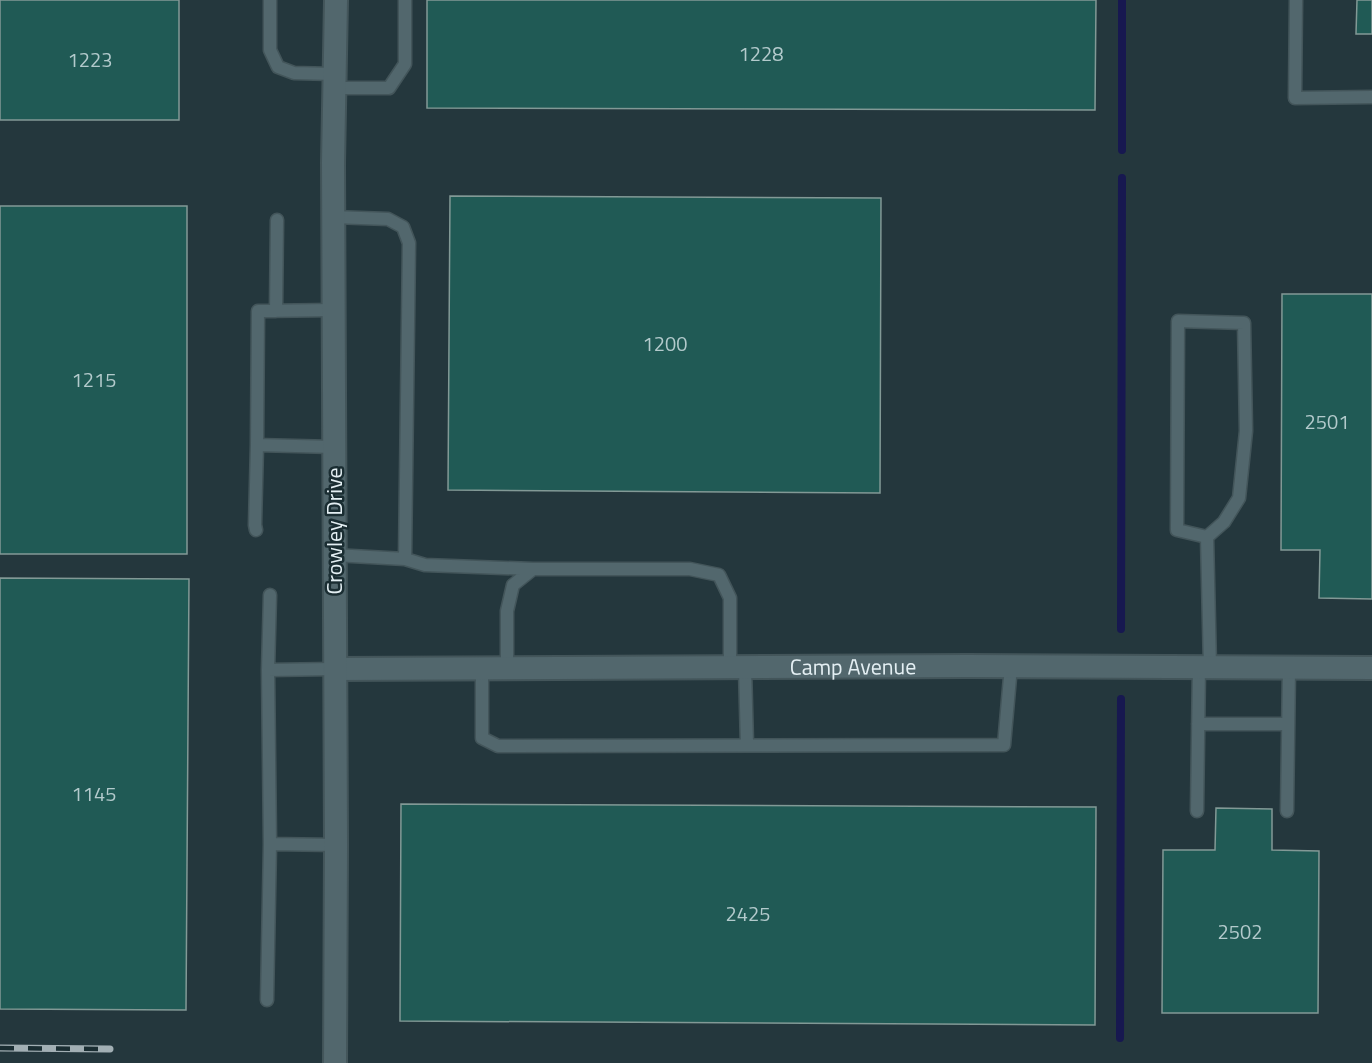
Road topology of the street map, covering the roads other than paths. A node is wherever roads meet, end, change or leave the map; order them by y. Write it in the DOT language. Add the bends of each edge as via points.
graph roads {
  1 [pos="270,0"];
  2 [pos="336,0"];
  3 [pos="405,0"];
  4 [pos="1296,0"];
  5 [pos="334,81"];
  6 [pos="1372,97"];
  7 [pos="333,217"];
  8 [pos="277,220"];
  9 [pos="276,310"];
  10 [pos="333,310"];
  11 [pos="257,445"];
  12 [pos="334,447"];
  13 [pos="256,530"];
  14 [pos="1208,537"];
  15 [pos="334,555"];
  16 [pos="405,559"];
  17 [pos="533,569"];
  18 [pos="270,595"];
  19 [pos="1011,666"];
  20 [pos="1204,667"];
  21 [pos="738,668"];
  22 [pos="1289,668"];
  23 [pos="1372,668"];
  24 [pos="334,669"];
  25 [pos="482,669"];
  26 [pos="507,669"];
  27 [pos="268,670"];
  28 [pos="1198,724"];
  29 [pos="1288,724"];
  30 [pos="747,745"];
  31 [pos="1197,811"];
  32 [pos="1287,811"];
  33 [pos="270,844"];
  34 [pos="336,845"];
  35 [pos="267,1000"];
  36 [pos="334,1063"];
  1 -- 5 [label="lane" via="270,50 278,67"];
  2 -- 5 [label="street, Crowley Drive"];
  3 -- 5 [label="lane" via="405,64 389,88"];
  4 -- 6 [label="lane" via="1295,98"];
  5 -- 7 [label="street, Crowley Drive"];
  7 -- 10 [label="street, Crowley Drive"];
  7 -- 16 [label="lane" via="388,219 403,227 409,243"];
  8 -- 9 [label="lane"];
  9 -- 10 [label="lane"];
  9 -- 11 [label="lane" via="258,310"];
  10 -- 12 [label="street, Crowley Drive"];
  11 -- 12 [label="lane"];
  11 -- 13 [label="lane"];
  12 -- 15 [label="street, Crowley Drive"];
  14 -- 14 [label="lane" via="1224,522 1239,498 1246,431 1244,323 1178,321 1177,530"];
  14 -- 20 [label="lane"];
  15 -- 16 [label="lane"];
  15 -- 24 [label="street, Crowley Drive"];
  16 -- 17 [label="lane" via="425,565"];
  17 -- 21 [label="lane" via="690,568 718,575 730,598"];
  17 -- 26 [label="lane" via="513,585 507,611"];
  18 -- 27 [label="lane"];
  19 -- 20 [label="street, Camp Avenue"];
  19 -- 21 [label="street, Camp Avenue"];
  19 -- 30 [label="lane" via="1004,745"];
  20 -- 22 [label="street, Camp Avenue"];
  20 -- 28 [label="lane"];
  21 -- 26 [label="street, Camp Avenue"];
  21 -- 30 [label="lane"];
  22 -- 23 [label="street, Camp Avenue"];
  22 -- 29 [label="lane"];
  24 -- 25 [label="street, Camp Avenue"];
  24 -- 27 [label="lane"];
  24 -- 34 [label="street, Crowley Drive"];
  25 -- 26 [label="street, Camp Avenue"];
  25 -- 30 [label="lane" via="482,738 498,746"];
  27 -- 33 [label="lane"];
  28 -- 29 [label="lane"];
  28 -- 31 [label="lane"];
  29 -- 32 [label="lane"];
  33 -- 34 [label="lane"];
  33 -- 35 [label="lane"];
  34 -- 36 [label="street, Crowley Drive"];
}
